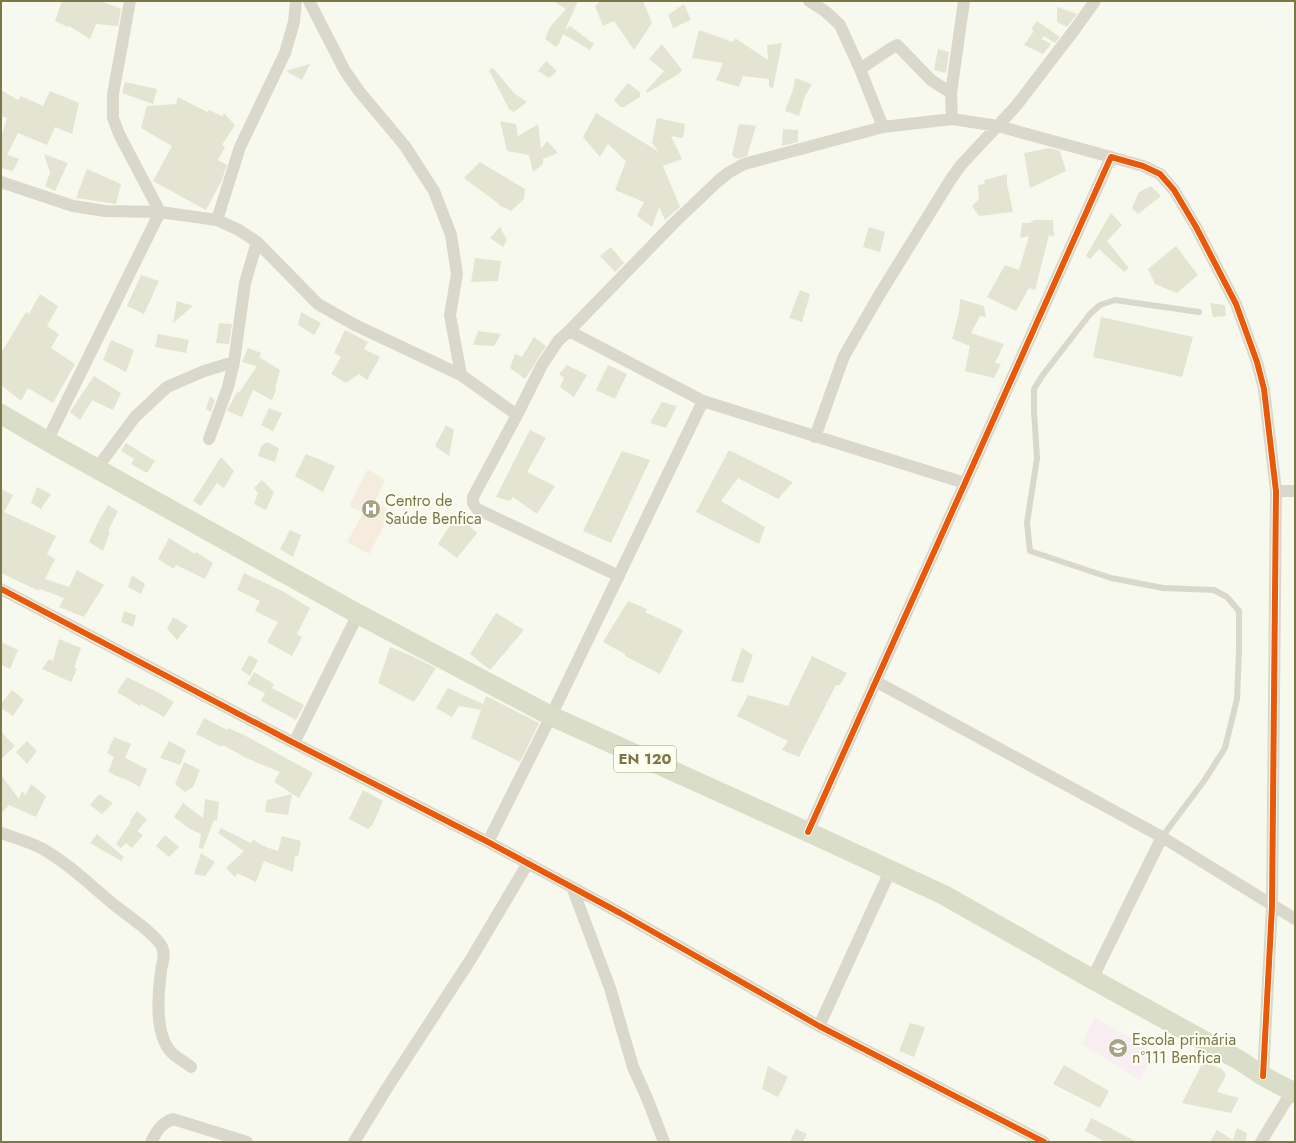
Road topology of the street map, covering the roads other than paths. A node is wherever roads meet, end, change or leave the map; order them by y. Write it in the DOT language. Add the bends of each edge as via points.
graph roads {
  1 [pos="130,1"];
  2 [pos="296,1"];
  3 [pos="309,1"];
  4 [pos="809,1"];
  5 [pos="964,1"];
  6 [pos="1095,1"];
  7 [pos="828,6"];
  8 [pos="860,69"];
  9 [pos="951,93"];
  10 [pos="952,119"];
  11 [pos="998,126"];
  12 [pos="883,127"];
  13 [pos="1111,157"];
  14 [pos="1,182"];
  15 [pos="160,212"];
  16 [pos="217,220"];
  17 [pos="257,242"];
  18 [pos="1199,312"];
  19 [pos="569,330"];
  20 [pos="234,362"];
  21 [pos="461,375"];
  22 [pos="703,402"];
  23 [pos="1,414"];
  24 [pos="518,415"];
  25 [pos="814,437"];
  26 [pos="209,439"];
  27 [pos="47,441"];
  28 [pos="97,468"];
  29 [pos="965,484"];
  30 [pos="1276,491"];
  31 [pos="1295,491"];
  32 [pos="619,576"];
  33 [pos="1,589"];
  34 [pos="358,614"];
  35 [pos="875,681"];
  36 [pos="551,716"];
  37 [pos="294,744"];
  38 [pos="808,832"];
  39 [pos="1,833"];
  40 [pos="1162,837"];
  41 [pos="488,842"];
  42 [pos="528,863"];
  43 [pos="891,870"];
  44 [pos="572,887"];
  45 [pos="1272,906"];
  46 [pos="1295,919"];
  47 [pos="1092,979"];
  48 [pos="819,1026"];
  49 [pos="191,1067"];
  50 [pos="1263,1076"];
  51 [pos="1293,1092"];
  52 [pos="152,1142"];
  53 [pos="247,1142"];
  54 [pos="354,1142"];
  55 [pos="664,1142"];
  56 [pos="1044,1142"];
  57 [pos="1261,1142"];
  1 -- 15 [label="street" via="113,94 113,118 122,141"];
  2 -- 16 [label="street" via="294,22 284,53 240,146"];
  3 -- 21 [label="street" via="345,71 405,146 434,191 451,235 457,274 450,315"];
  4 -- 7 [label="street"];
  5 -- 9 [label="street"];
  6 -- 11 [label="street"];
  7 -- 8 [label="street" via="840,25"];
  8 -- 9 [label="street" via="897,46 930,80"];
  8 -- 12 [label="street"];
  9 -- 10 [label="street"];
  10 -- 11 [label="street"];
  10 -- 12 [label="street"];
  11 -- 13 [label="street"];
  11 -- 25 [label="street" via="951,179 877,298 844,356"];
  12 -- 19 [label="street" via="744,164 728,173 674,223"];
  13 -- 29 [label="street"];
  13 -- 30 [label="street" via="1160,174 1174,190 1236,304 1264,389"];
  14 -- 15 [label="street" via="73,206 105,211"];
  15 -- 16 [label="street"];
  15 -- 27 [label="street"];
  16 -- 17 [label="street"];
  17 -- 20 [label="street" via="243,297"];
  17 -- 21 [label="street" via="318,304 355,325"];
  18 -- 40 [label="lane" via="1115,300 1100,305 1085,320 1034,389 1037,458 1027,523 1030,551 1110,578 1163,588 1214,590 1227,597 1239,611 1237,699 1225,748"];
  19 -- 22 [label="street"];
  19 -- 24 [label="street" via="542,365"];
  20 -- 26 [label="street" via="228,387"];
  20 -- 28 [label="street" via="204,371 168,387 135,417"];
  21 -- 24 [label="street"];
  22 -- 25 [label="street"];
  22 -- 32 [label="street"];
  23 -- 27 [label="main road, EN 120"];
  24 -- 32 [label="street" via="473,497 473,504 477,509"];
  25 -- 29 [label="street"];
  27 -- 28 [label="main road, EN 120"];
  28 -- 34 [label="main road, EN 120"];
  29 -- 35 [label="street"];
  30 -- 31 [label="street"];
  30 -- 45 [label="street"];
  32 -- 36 [label="street"];
  33 -- 37 [label="street"];
  34 -- 36 [label="main road, EN 120"];
  34 -- 37 [label="street"];
  35 -- 38 [label="street"];
  35 -- 40 [label="street"];
  36 -- 38 [label="main road, EN 120"];
  36 -- 41 [label="street"];
  37 -- 41 [label="street"];
  38 -- 43 [label="main road, EN 120"];
  39 -- 49 [label="street" via="41,848 66,863 158,940 163,948 164,957 157,1001 164,1040 171,1052"];
  40 -- 45 [label="street"];
  40 -- 47 [label="street"];
  41 -- 42 [label="street"];
  42 -- 44 [label="street"];
  42 -- 54 [label="street" via="472,959"];
  43 -- 47 [label="main road, EN 120" via="951,899"];
  43 -- 48 [label="street"];
  44 -- 48 [label="street"];
  44 -- 55 [label="street" via="610,988 633,1067"];
  45 -- 46 [label="street"];
  45 -- 50 [label="street"];
  47 -- 50 [label="main road, EN 120" via="1239,1060"];
  48 -- 56 [label="street"];
  50 -- 51 [label="main road, EN 120"];
  51 -- 57 [label="street"];
  52 -- 53 [label="street" via="158,1128 173,1119"];
}
